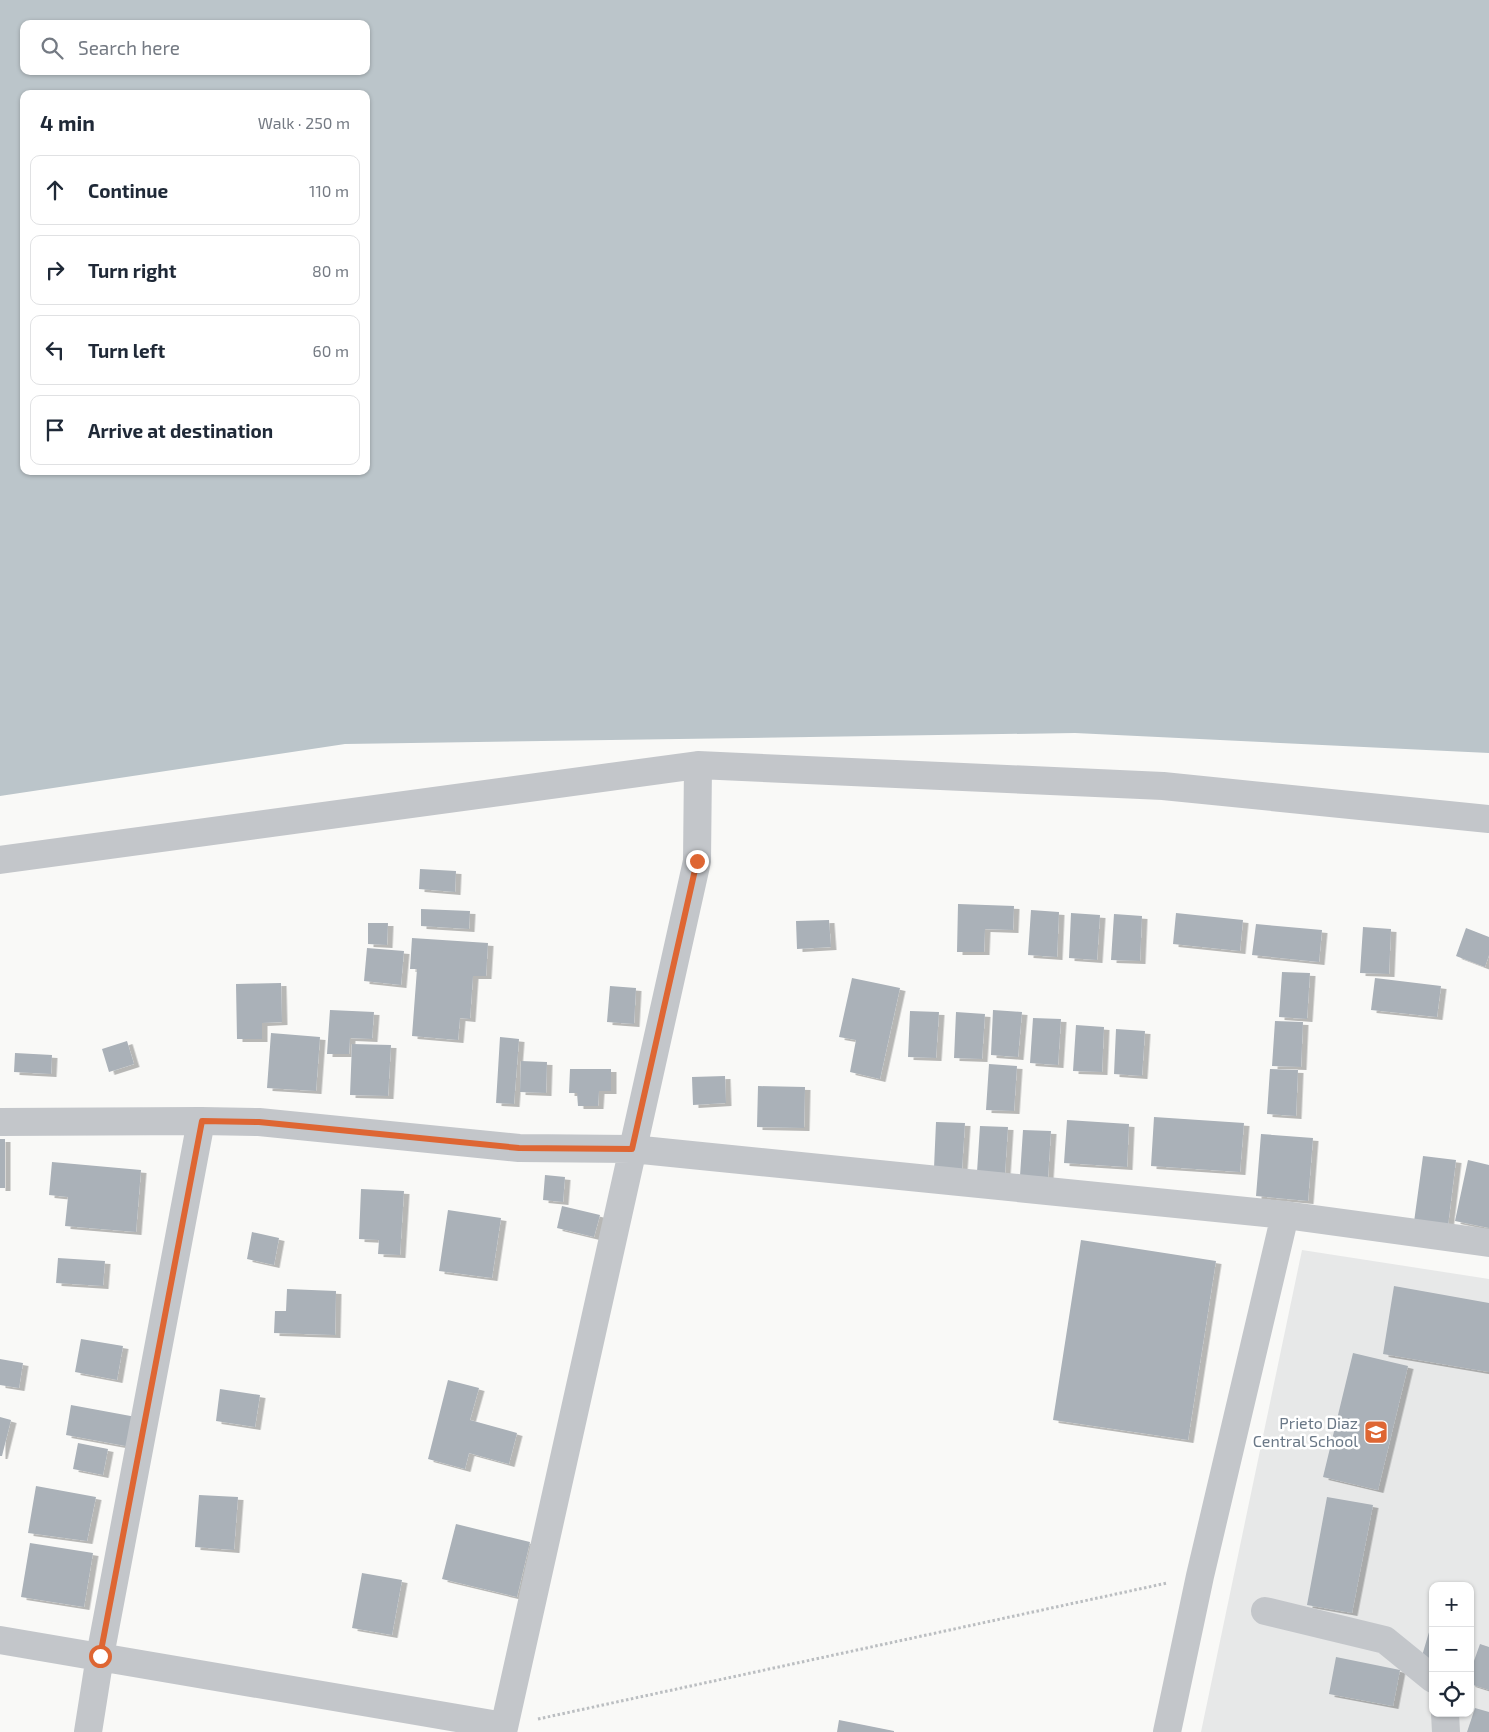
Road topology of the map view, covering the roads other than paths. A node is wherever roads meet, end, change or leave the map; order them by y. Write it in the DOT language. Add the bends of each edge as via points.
graph roads {
  1 [pos="698,765"];
  2 [pos="1489,819"];
  3 [pos="0,860"];
  4 [pos="202,1121"];
  5 [pos="0,1122"];
  6 [pos="632,1149"];
  7 [pos="1285,1215"];
  8 [pos="1489,1243"];
  9 [pos="1265,1611"];
  10 [pos="0,1640"];
  11 [pos="100,1656"];
  12 [pos="1429,1676"];
  13 [pos="1445,1717"];
  14 [pos="503,1729"];
  15 [pos="88,1732"];
  16 [pos="1167,1732"];
  17 [pos="1446,1732"];
  1 -- 2 [label="street" via="1163,786"];
  1 -- 3 [label="street"];
  1 -- 6 [label="street" via="697,861"];
  4 -- 5 [label="street"];
  4 -- 6 [label="street" via="259,1122 519,1148"];
  4 -- 11 [label="street"];
  6 -- 7 [label="street"];
  6 -- 14 [label="street"];
  7 -- 8 [label="street"];
  7 -- 16 [label="street" via="1200,1576"];
  9 -- 12 [label="street" via="1385,1640"];
  10 -- 11 [label="street"];
  11 -- 14 [label="street"];
  11 -- 15 [label="street"];
  13 -- 17 [label="street"];
}
